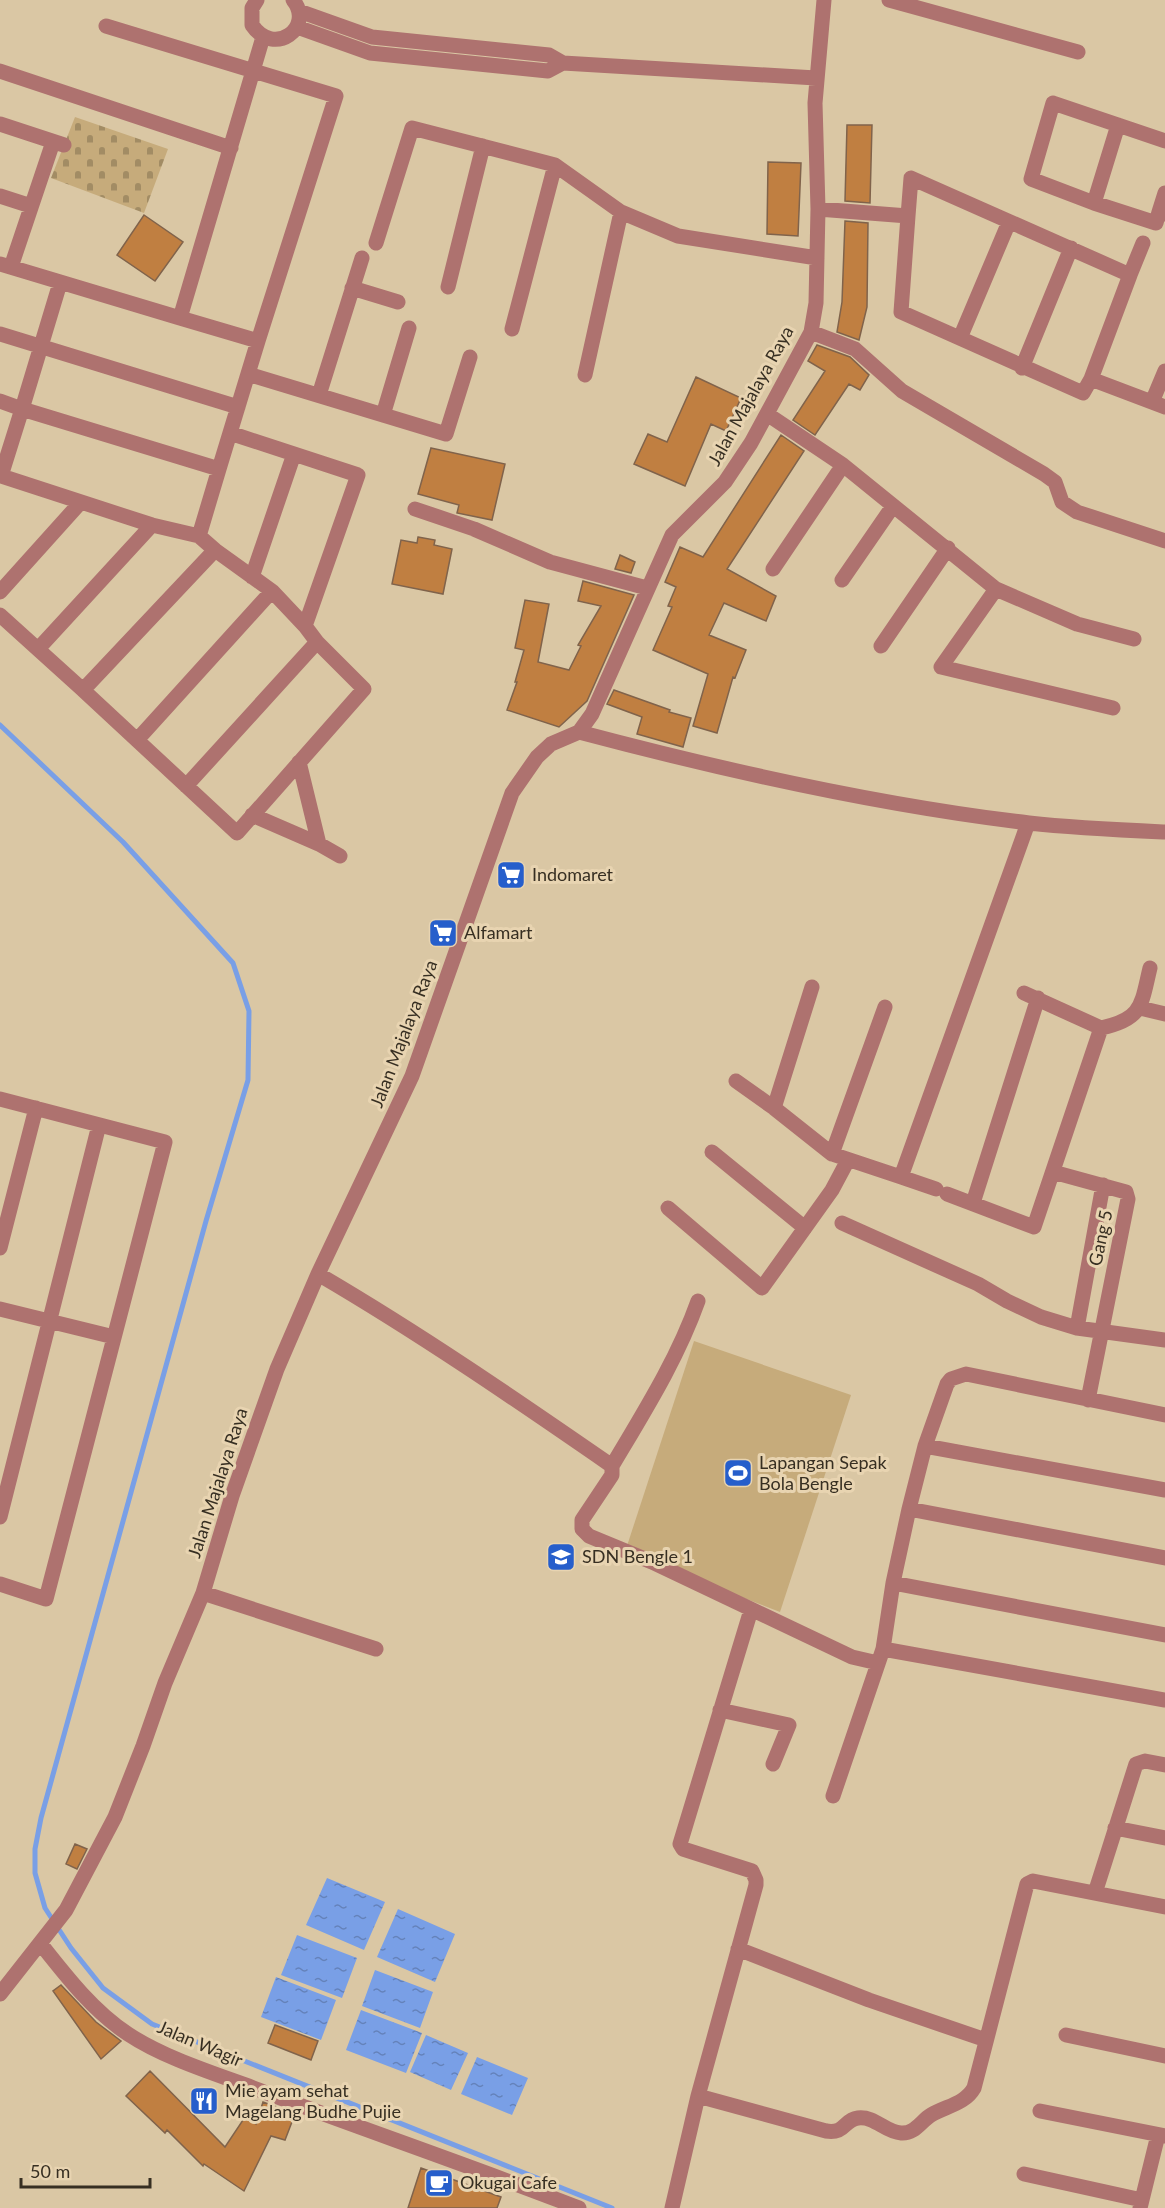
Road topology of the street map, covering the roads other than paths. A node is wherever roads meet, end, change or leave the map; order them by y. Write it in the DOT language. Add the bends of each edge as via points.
graph roads {
  1 [pos="257,0"];
  2 [pos="824,0"];
  3 [pos="889,0"];
  4 [pos="296,13"];
  5 [pos="106,26"];
  6 [pos="263,37"];
  7 [pos="1078,52"];
  8 [pos="0,71"];
  9 [pos="254,72"];
  10 [pos="816,78"];
  11 [pos="0,124"];
  12 [pos="1118,125"];
  13 [pos="1165,141"];
  14 [pos="483,146"];
  15 [pos="231,148"];
  16 [pos="555,165"];
  17 [pos="1165,194"];
  18 [pos="0,196"];
  19 [pos="1094,203"];
  20 [pos="31,206"];
  21 [pos="818,209"];
  22 [pos="621,212"];
  23 [pos="1162,213"];
  24 [pos="908,216"];
  25 [pos="1009,222"];
  26 [pos="376,243"];
  27 [pos="1143,243"];
  28 [pos="1071,248"];
  29 [pos="362,258"];
  30 [pos="817,258"];
  31 [pos="5,266"];
  32 [pos="1130,275"];
  33 [pos="60,283"];
  34 [pos="448,287"];
  35 [pos="352,288"];
  36 [pos="398,302"];
  37 [pos="180,318"];
  38 [pos="409,328"];
  39 [pos="512,329"];
  40 [pos="811,332"];
  41 [pos="0,334"];
  42 [pos="960,338"];
  43 [pos="258,341"];
  44 [pos="40,347"];
  45 [pos="470,357"];
  46 [pos="1022,368"];
  47 [pos="1165,371"];
  48 [pos="248,374"];
  49 [pos="585,375"];
  50 [pos="1091,379"];
  51 [pos="320,395"];
  52 [pos="0,401"];
  53 [pos="1159,405"];
  54 [pos="238,407"];
  55 [pos="22,409"];
  56 [pos="767,414"];
  57 [pos="383,415"];
  58 [pos="230,433"];
  59 [pos="294,454"];
  60 [pos="843,465"];
  61 [pos="219,469"];
  62 [pos="4,476"];
  63 [pos="0,491"];
  64 [pos="80,503"];
  65 [pos="893,506"];
  66 [pos="415,509"];
  67 [pos="152,525"];
  68 [pos="199,536"];
  69 [pos="1165,541"];
  70 [pos="948,548"];
  71 [pos="215,550"];
  72 [pos="773,569"];
  73 [pos="252,577"];
  74 [pos="842,580"];
  75 [pos="647,588"];
  76 [pos="996,590"];
  77 [pos="272,591"];
  78 [pos="0,592"];
  79 [pos="0,615"];
  80 [pos="305,626"];
  81 [pos="1134,639"];
  82 [pos="317,642"];
  83 [pos="880,646"];
  84 [pos="38,649"];
  85 [pos="83,690"];
  86 [pos="1113,708"];
  87 [pos="579,732"];
  88 [pos="137,740"];
  89 [pos="299,762"];
  90 [pos="186,786"];
  91 [pos="252,815"];
  92 [pos="1028,823"];
  93 [pos="1165,831"];
  94 [pos="319,844"];
  95 [pos="340,856"];
  96 [pos="1150,968"];
  97 [pos="812,987"];
  98 [pos="885,1007"];
  99 [pos="1140,1008"];
  100 [pos="1165,1014"];
  101 [pos="1101,1028"];
  102 [pos="736,1081"];
  103 [pos="0,1099"];
  104 [pos="36,1108"];
  105 [pos="774,1108"];
  106 [pos="99,1125"];
  107 [pos="712,1152"];
  108 [pos="832,1154"];
  109 [pos="848,1160"];
  110 [pos="1053,1172"];
  111 [pos="901,1177"];
  112 [pos="1102,1185"];
  113 [pos="973,1203"];
  114 [pos="668,1208"];
  115 [pos="842,1223"];
  116 [pos="805,1227"];
  117 [pos="0,1248"];
  118 [pos="318,1274"];
  119 [pos="698,1301"];
  120 [pos="0,1309"];
  121 [pos="50,1321"];
  122 [pos="1077,1328"];
  123 [pos="1101,1332"];
  124 [pos="114,1337"];
  125 [pos="1165,1340"];
  126 [pos="1088,1400"];
  127 [pos="1165,1415"];
  128 [pos="925,1446"];
  129 [pos="612,1466"];
  130 [pos="1165,1490"];
  131 [pos="909,1509"];
  132 [pos="0,1516"];
  133 [pos="1165,1558"];
  134 [pos="893,1583"];
  135 [pos="0,1584"];
  136 [pos="203,1593"];
  137 [pos="751,1610"];
  138 [pos="1165,1635"];
  139 [pos="376,1649"];
  140 [pos="880,1656"];
  141 [pos="1165,1700"];
  142 [pos="720,1710"];
  143 [pos="773,1764"];
  144 [pos="1165,1765"];
  145 [pos="833,1796"];
  146 [pos="1115,1828"];
  147 [pos="1165,1838"];
  148 [pos="1095,1893"];
  149 [pos="1165,1907"];
  150 [pos="43,1939"];
  151 [pos="738,1949"];
  152 [pos="0,1994"];
  153 [pos="1066,2035"];
  154 [pos="986,2040"];
  155 [pos="1165,2056"];
  156 [pos="698,2096"];
  157 [pos="1040,2111"];
  158 [pos="1161,2136"];
  159 [pos="1024,2174"];
  160 [pos="1141,2204"];
  161 [pos="579,2208"];
  162 [pos="672,2208"];
  1 -- 6 [label="street" via="252,8 252,25"];
  2 -- 10 [label="street, Jalan Majalaya Raya"];
  3 -- 7 [label="street"];
  4 -- 6 [label="street" via="292,33 279,40"];
  4 -- 10 [label="street" via="370,53 548,71 563,63"];
  5 -- 9 [label="street"];
  6 -- 9 [label="street"];
  8 -- 15 [label="street"];
  9 -- 15 [label="street"];
  9 -- 43 [label="street" via="336,96"];
  10 -- 21 [label="street, Jalan Majalaya Raya"];
  11 -- 20 [label="street" via="58,143"];
  12 -- 13 [label="street"];
  12 -- 19 [label="street"];
  12 -- 19 [label="street" via="1053,103 1031,179"];
  14 -- 16 [label="street"];
  14 -- 26 [label="street" via="412,128"];
  14 -- 34 [label="street"];
  15 -- 37 [label="street"];
  16 -- 22 [label="street"];
  16 -- 39 [label="street"];
  17 -- 23 [label="street"];
  18 -- 20 [label="street"];
  19 -- 23 [label="street" via="1156,223"];
  20 -- 31 [label="street"];
  21 -- 24 [label="street"];
  21 -- 30 [label="street, Jalan Majalaya Raya"];
  22 -- 30 [label="street" via="678,236"];
  22 -- 49 [label="street"];
  24 -- 25 [label="street" via="911,178"];
  24 -- 42 [label="street" via="901,312"];
  25 -- 28 [label="street"];
  25 -- 42 [label="street"];
  27 -- 32 [label="street"];
  28 -- 32 [label="street"];
  28 -- 46 [label="street"];
  29 -- 35 [label="street"];
  30 -- 40 [label="street, Jalan Majalaya Raya"];
  31 -- 33 [label="street"];
  32 -- 50 [label="street"];
  33 -- 37 [label="street"];
  33 -- 44 [label="street"];
  35 -- 36 [label="street"];
  35 -- 51 [label="street"];
  37 -- 43 [label="street"];
  38 -- 57 [label="street"];
  40 -- 56 [label="street, Jalan Majalaya Raya"];
  40 -- 69 [label="street" via="855,349 902,391 1044,474 1055,482 1062,502 1077,512"];
  41 -- 44 [label="street"];
  42 -- 46 [label="street"];
  43 -- 48 [label="street"];
  44 -- 54 [label="street"];
  44 -- 55 [label="street"];
  45 -- 57 [label="street" via="446,434"];
  46 -- 50 [label="street" via="1083,393"];
  47 -- 53 [label="street"];
  48 -- 51 [label="street"];
  48 -- 54 [label="street"];
  50 -- 53 [label="street"];
  51 -- 57 [label="street"];
  52 -- 55 [label="street"];
  54 -- 58 [label="street"];
  55 -- 61 [label="street"];
  55 -- 62 [label="street"];
  56 -- 60 [label="street"];
  56 -- 75 [label="street, Jalan Majalaya Raya" via="725,482 672,535"];
  58 -- 59 [label="street"];
  58 -- 61 [label="street"];
  59 -- 73 [label="street"];
  59 -- 80 [label="street" via="358,475"];
  60 -- 65 [label="street"];
  60 -- 72 [label="street"];
  61 -- 68 [label="street"];
  62 -- 63 [label="street"];
  62 -- 64 [label="street"];
  64 -- 67 [label="street"];
  64 -- 78 [label="street"];
  65 -- 70 [label="street"];
  65 -- 74 [label="street"];
  66 -- 75 [label="street" via="550,562"];
  67 -- 68 [label="street"];
  67 -- 84 [label="street"];
  68 -- 71 [label="street"];
  70 -- 76 [label="street"];
  70 -- 83 [label="street"];
  71 -- 73 [label="street"];
  71 -- 85 [label="street"];
  73 -- 77 [label="street"];
  75 -- 87 [label="street, Jalan Majalaya Raya" via="600,700"];
  76 -- 81 [label="street" via="1077,624"];
  76 -- 86 [label="street" via="941,667"];
  77 -- 80 [label="street"];
  77 -- 88 [label="street"];
  79 -- 84 [label="street"];
  80 -- 82 [label="street"];
  82 -- 89 [label="street" via="364,689"];
  82 -- 90 [label="street"];
  84 -- 85 [label="street"];
  85 -- 88 [label="street"];
  87 -- 92 [label="street" via="861,797"];
  87 -- 118 [label="street, Jalan Majalaya Raya" via="551,744 512,793 412,1076"];
  88 -- 90 [label="street"];
  89 -- 91 [label="street"];
  89 -- 94 [label="street"];
  90 -- 91 [label="street" via="237,833"];
  91 -- 94 [label="street"];
  92 -- 93 [label="street"];
  92 -- 111 [label="street"];
  94 -- 95 [label="street"];
  96 -- 99 [label="street"];
  97 -- 105 [label="street"];
  98 -- 108 [label="street"];
  99 -- 100 [label="street"];
  99 -- 101 [label="street" via="1123,1022"];
  101 -- 110 [label="street"];
  101 -- 113 [label="street" via="1031,996"];
  102 -- 105 [label="street"];
  103 -- 104 [label="street"];
  104 -- 106 [label="street"];
  104 -- 117 [label="street"];
  105 -- 108 [label="street"];
  106 -- 121 [label="street"];
  106 -- 124 [label="street" via="165,1142"];
  107 -- 116 [label="street"];
  108 -- 109 [label="street"];
  109 -- 111 [label="street"];
  109 -- 116 [label="street"];
  110 -- 112 [label="street, Gang 5"];
  110 -- 113 [label="street" via="1034,1227"];
  111 -- 113 [label="street"];
  112 -- 122 [label="street"];
  112 -- 123 [label="street, Gang 5" via="1126,1192 1128,1199"];
  114 -- 116 [label="street" via="762,1288"];
  115 -- 122 [label="street" via="1041,1317"];
  118 -- 129 [label="street" via="469,1368"];
  118 -- 136 [label="street, Jalan Majalaya Raya" via="254,1430"];
  119 -- 129 [label="street" via="685,1338 656,1394"];
  120 -- 121 [label="street"];
  121 -- 124 [label="street"];
  121 -- 132 [label="street"];
  122 -- 123 [label="street"];
  123 -- 125 [label="street"];
  123 -- 126 [label="street"];
  124 -- 135 [label="street" via="46,1599"];
  126 -- 127 [label="street"];
  126 -- 128 [label="street" via="958,1375 947,1384"];
  128 -- 130 [label="street"];
  128 -- 131 [label="street"];
  129 -- 137 [label="street" via="612,1475 582,1521 585,1533"];
  131 -- 133 [label="street"];
  131 -- 134 [label="street"];
  134 -- 138 [label="street"];
  134 -- 140 [label="street"];
  136 -- 139 [label="street"];
  136 -- 150 [label="street, Jalan Majalaya Raya" via="115,1817 66,1910"];
  137 -- 140 [label="street" via="852,1657"];
  137 -- 142 [label="street"];
  140 -- 141 [label="street"];
  140 -- 145 [label="street"];
  142 -- 143 [label="street" via="789,1725"];
  142 -- 151 [label="street" via="680,1844 683,1849 748,1869 754,1875 756,1885"];
  144 -- 146 [label="street" via="1145,1761 1136,1764"];
  146 -- 147 [label="street"];
  146 -- 148 [label="street"];
  148 -- 149 [label="street"];
  148 -- 154 [label="street" via="1033,1881 1027,1884"];
  150 -- 152 [label="street, Jalan Majalaya Raya"];
  150 -- 161 [label="street, Jalan Wagir" via="80,1993 129,2035 190,2064"];
  151 -- 154 [label="street"];
  151 -- 156 [label="street"];
  153 -- 155 [label="street"];
  154 -- 156 [label="street" via="970,2095 929,2115 908,2133 890,2131 862,2117 854,2118 843,2129 826,2131"];
  156 -- 162 [label="street"];
  157 -- 158 [label="street"];
  158 -- 160 [label="street"];
  159 -- 160 [label="street"];
}
